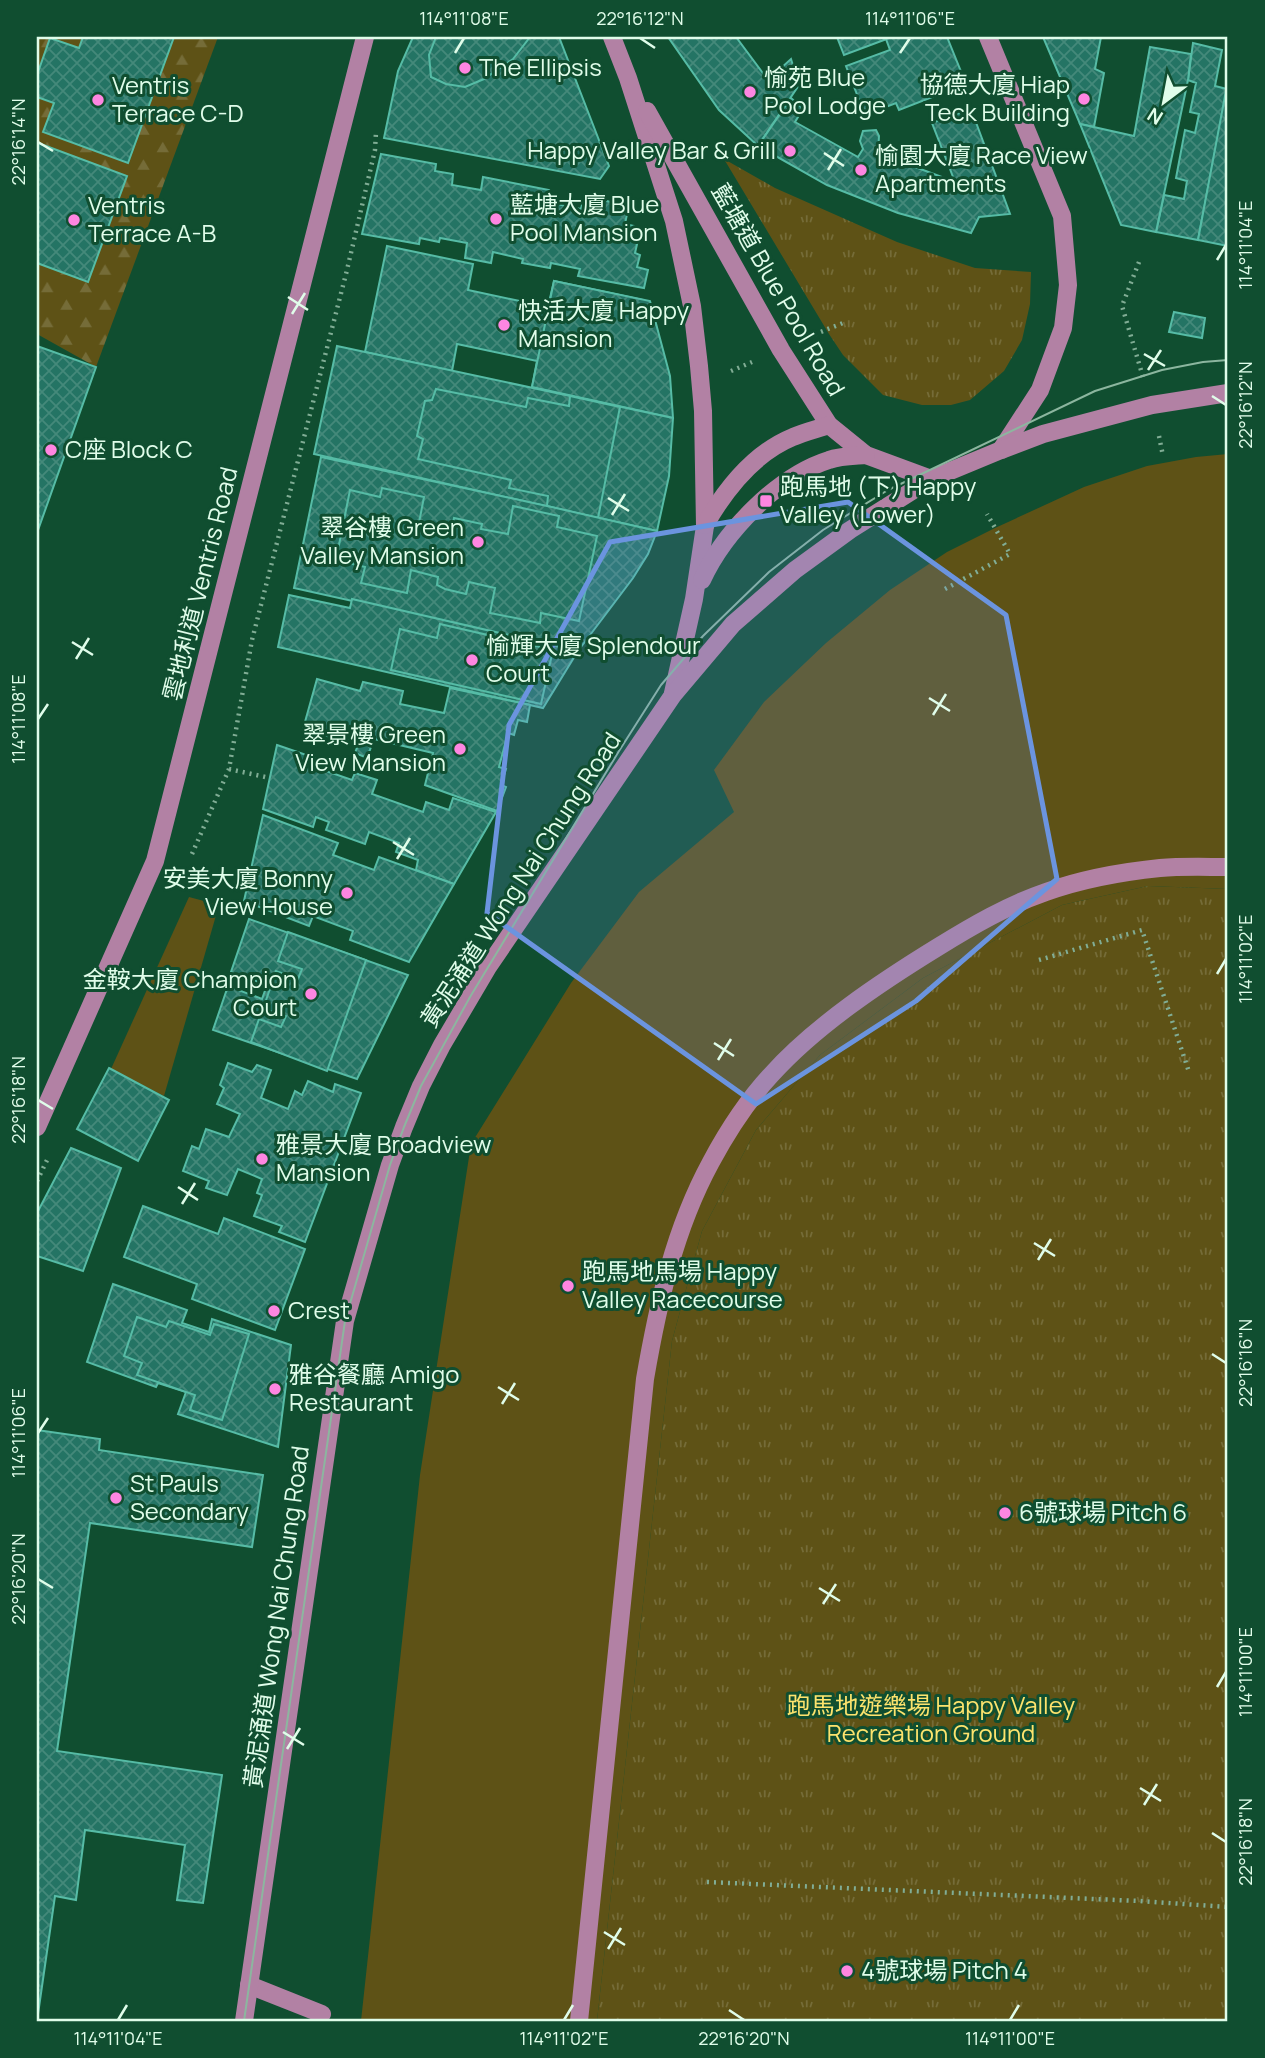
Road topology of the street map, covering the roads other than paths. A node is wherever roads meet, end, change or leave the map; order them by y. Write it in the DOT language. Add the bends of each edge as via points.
graph roads {
  1 [pos="365,37"];
  2 [pos="612,37"];
  3 [pos="988,37"];
  4 [pos="628,78"];
  5 [pos="1228,393"];
  6 [pos="829,425"];
  7 [pos="1001,450"];
  8 [pos="866,455"];
  9 [pos="931,479"];
  10 [pos="705,526"];
  11 [pos="694,599"];
  12 [pos="673,695"];
  13 [pos="1228,867"];
  14 [pos="37,1127"];
  15 [pos="249,1985"];
  16 [pos="322,2014"];
  17 [pos="244,2021"];
  18 [pos="579,2021"];
  1 -- 14 [label="street, 雲地利道 Ventris Road" via="155,861"];
  2 -- 4 [label="street, 藍塘道 Blue Pool Road"];
  3 -- 7 [label="street" via="1062,216 1068,285 1063,328 1040,390"];
  4 -- 6 [label="street, 藍塘道 Blue Pool Road" via="781,350"];
  4 -- 10 [label="street, 藍塘道 Blue Pool Road" via="674,221 692,306 703,411"];
  5 -- 7 [label="street, 黃泥涌道 Wong Nai Chung Road" via="1152,405 1043,433"];
  6 -- 8 [label="street, 藍塘道 Blue Pool Road"];
  6 -- 10 [label="street" via="790,438 767,452 741,474"];
  7 -- 9 [label="street, 黃泥涌道 Wong Nai Chung Road"];
  8 -- 9 [label="street, 藍塘道 Blue Pool Road"];
  8 -- 11 [label="street" via="831,459 779,486 729,535"];
  9 -- 12 [label="street, 黃泥涌道 Wong Nai Chung Road" via="795,570 733,624"];
  10 -- 11 [label="street, 藍塘道 Blue Pool Road"];
  11 -- 12 [label="street, 藍塘道 Blue Pool Road"];
  12 -- 15 [label="street, 黃泥涌道 Wong Nai Chung Road" via="488,967 421,1086 390,1165 340,1350"];
  13 -- 18 [label="street" via="1161,868 1100,877 1045,892 971,927 863,995 809,1039 771,1075 711,1162 667,1269 645,1379"];
  15 -- 16 [label="street"];
  15 -- 17 [label="street, 黃泥涌道 Wong Nai Chung Road"];
}
